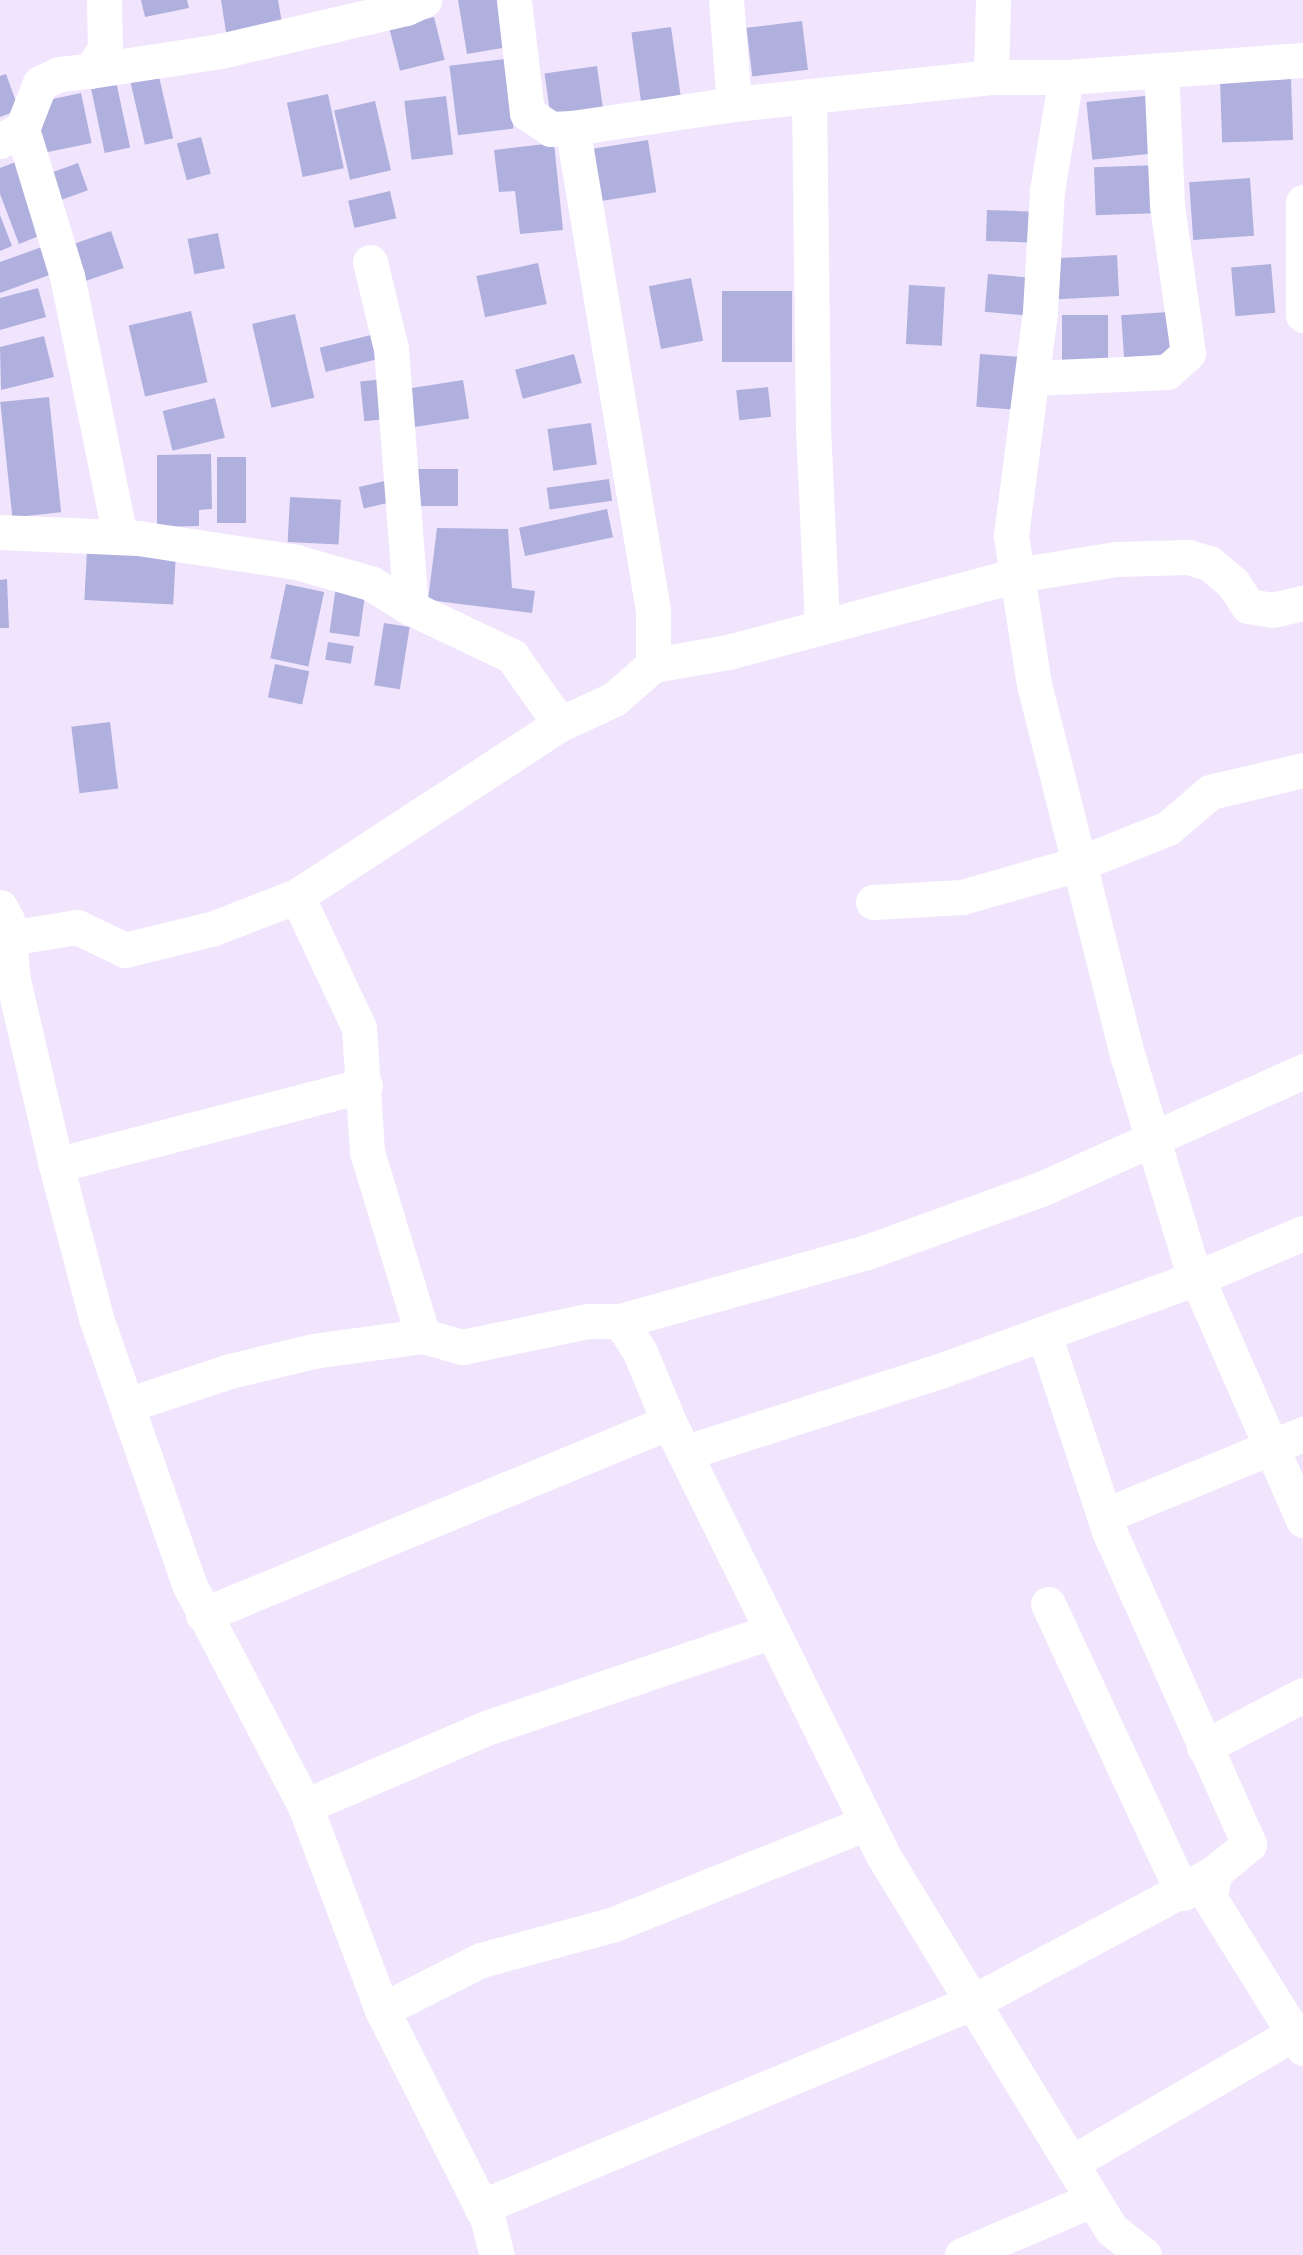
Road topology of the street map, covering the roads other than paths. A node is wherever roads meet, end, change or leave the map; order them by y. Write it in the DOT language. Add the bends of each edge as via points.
graph roads {
  1 [pos="104,0"];
  2 [pos="424,0"];
  3 [pos="514,0"];
  4 [pos="726,0"];
  5 [pos="994,0"];
  6 [pos="1303,60"];
  7 [pos="1161,70"];
  8 [pos="90,71"];
  9 [pos="990,76"];
  10 [pos="1066,77"];
  11 [pos="809,96"];
  12 [pos="734,104"];
  13 [pos="572,128"];
  14 [pos="11,135"];
  15 [pos="1303,202"];
  16 [pos="370,262"];
  17 [pos="1303,315"];
  18 [pos="1032,378"];
  19 [pos="0,532"];
  20 [pos="120,538"];
  21 [pos="1017,574"];
  22 [pos="1303,603"];
  23 [pos="411,608"];
  24 [pos="822,627"];
  25 [pos="653,666"];
  26 [pos="560,724"];
  27 [pos="1303,770"];
  28 [pos="1078,864"];
  29 [pos="297,896"];
  30 [pos="872,902"];
  31 [pos="4,922"];
  32 [pos="1303,1071"];
  33 [pos="365,1084"];
  34 [pos="1152,1138"];
  35 [pos="56,1165"];
  36 [pos="1303,1232"];
  37 [pos="1197,1278"];
  38 [pos="620,1321"];
  39 [pos="1044,1334"];
  40 [pos="424,1336"];
  41 [pos="127,1405"];
  42 [pos="676,1438"];
  43 [pos="1287,1441"];
  44 [pos="1104,1516"];
  45 [pos="1303,1520"];
  46 [pos="1048,1604"];
  47 [pos="204,1615"];
  48 [pos="772,1631"];
  49 [pos="1303,1695"];
  50 [pos="1204,1747"];
  51 [pos="305,1806"];
  52 [pos="867,1823"];
  53 [pos="1215,1872"];
  54 [pos="1183,1893"];
  55 [pos="973,2002"];
  56 [pos="382,2010"];
  57 [pos="1299,2041"];
  58 [pos="1070,2162"];
  59 [pos="1093,2199"];
  60 [pos="481,2207"];
  61 [pos="497,2255"];
  62 [pos="962,2255"];
  63 [pos="1144,2255"];
  1 -- 8 [label="street" via="105,49"];
  2 -- 8 [label="street" via="220,50"];
  3 -- 13 [label="street" via="527,114 551,128"];
  4 -- 12 [label="street"];
  5 -- 9 [label="street"];
  6 -- 7 [label="street"];
  7 -- 10 [label="street"];
  7 -- 18 [label="street" via="1168,205 1188,352 1167,372"];
  8 -- 14 [label="street" via="40,84"];
  9 -- 10 [label="street"];
  9 -- 11 [label="street"];
  10 -- 18 [label="street" via="1047,190"];
  11 -- 12 [label="street"];
  11 -- 24 [label="street" via="812,427"];
  12 -- 13 [label="street"];
  13 -- 25 [label="street" via="653,610"];
  14 -- 20 [label="street" via="67,276"];
  15 -- 17 [label="street"];
  16 -- 23 [label="street" via="391,349"];
  18 -- 21 [label="street" via="1011,536"];
  19 -- 20 [label="street"];
  20 -- 23 [label="street" via="296,562 370,583"];
  21 -- 22 [label="street" via="1116,559 1188,557 1210,563 1248,606 1272,610"];
  21 -- 24 [label="street"];
  21 -- 28 [label="street" via="1034,684"];
  23 -- 26 [label="street" via="512,656"];
  24 -- 25 [label="street"];
  25 -- 26 [label="street" via="614,699"];
  26 -- 29 [label="street"];
  27 -- 28 [label="street" via="1210,792 1168,828"];
  28 -- 30 [label="street" via="962,897"];
  28 -- 34 [label="street"];
  29 -- 31 [label="street" via="214,928 125,950 76,928"];
  29 -- 33 [label="street" via="359,1028"];
  31 -- 35 [label="street"];
  32 -- 34 [label="street"];
  33 -- 35 [label="street"];
  33 -- 40 [label="street" via="367,1152"];
  34 -- 37 [label="street"];
  34 -- 38 [label="street" via="1041,1190 864,1253"];
  35 -- 41 [label="street" via="96,1318"];
  36 -- 37 [label="street"];
  37 -- 39 [label="street"];
  37 -- 43 [label="street"];
  38 -- 40 [label="street" via="588,1321 462,1347"];
  38 -- 42 [label="street"];
  39 -- 42 [label="street"];
  39 -- 44 [label="street"];
  40 -- 41 [label="street" via="230,1370"];
  41 -- 47 [label="street"];
  42 -- 47 [label="street"];
  42 -- 48 [label="street"];
  43 -- 44 [label="street"];
  43 -- 45 [label="street"];
  44 -- 50 [label="street"];
  46 -- 54 [label="street"];
  47 -- 51 [label="street"];
  48 -- 51 [label="street" via="486,1728"];
  48 -- 52 [label="street"];
  49 -- 50 [label="street"];
  50 -- 53 [label="street" via="1249,1844"];
  51 -- 56 [label="street"];
  52 -- 55 [label="street"];
  52 -- 56 [label="street" via="614,1924 481,1960"];
  53 -- 54 [label="street"];
  53 -- 57 [label="street" via="1209,1897"];
  54 -- 55 [label="street"];
  55 -- 58 [label="street"];
  55 -- 60 [label="street"];
  56 -- 60 [label="street"];
  57 -- 58 [label="street"];
  58 -- 59 [label="street"];
  59 -- 62 [label="street"];
  59 -- 63 [label="street" via="1112,2229"];
  60 -- 61 [label="street"];
}
